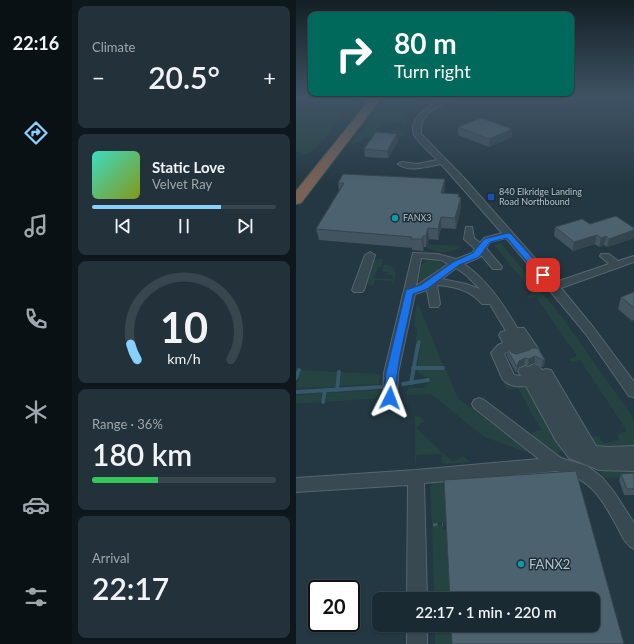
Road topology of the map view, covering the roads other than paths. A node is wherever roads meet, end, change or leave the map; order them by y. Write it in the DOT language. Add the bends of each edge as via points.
graph roads {
  1 [pos="353,127"];
  2 [pos="415,127"];
  3 [pos="443,161"];
  4 [pos="397,173"];
  5 [pos="296,200"];
  6 [pos="469,229"];
  7 [pos="508,235"];
  8 [pos="481,248"];
  9 [pos="370,255"];
  10 [pos="605,256"];
  11 [pos="439,257"];
  12 [pos="634,259"];
  13 [pos="456,263"];
  14 [pos="618,265"];
  15 [pos="497,266"];
  16 [pos="432,282"];
  17 [pos="476,286"];
  18 [pos="554,287"];
  19 [pos="358,290"];
  20 [pos="410,292"];
  21 [pos="464,298"];
  22 [pos="521,350"];
  23 [pos="533,372"];
  24 [pos="634,392"];
  25 [pos="390,398"];
  26 [pos="479,404"];
  27 [pos="634,453"];
  28 [pos="558,464"];
  29 [pos="634,464"];
  30 [pos="416,477"];
  31 [pos="296,485"];
  32 [pos="634,540"];
  33 [pos="417,592"];
  34 [pos="417,632"];
  35 [pos="418,644"];
  1 -- 5 [label="highway"];
  2 -- 3 [label="street" via="417,134"];
  3 -- 4 [label="street" via="417,166 402,164"];
  3 -- 7 [label="street"];
  6 -- 8 [label="street" via="469,239"];
  7 -- 8 [label="street" via="487,240"];
  7 -- 18 [label="street"];
  8 -- 11 [label="street" via="456,256"];
  8 -- 13 [label="street" via="476,255"];
  8 -- 15 [label="street"];
  9 -- 19 [label="street"];
  10 -- 14 [label="street"];
  11 -- 13 [label="street"];
  11 -- 20 [label="street" via="417,255"];
  12 -- 14 [label="street"];
  13 -- 16 [label="street"];
  13 -- 17 [label="street"];
  14 -- 18 [label="street"];
  16 -- 17 [label="street"];
  16 -- 20 [label="street"];
  16 -- 20 [label="street" via="434,304 424,296"];
  17 -- 21 [label="street" via="465,294"];
  17 -- 22 [label="street"];
  17 -- 22 [label="street" via="489,285 496,292"];
  18 -- 24 [label="street"];
  20 -- 25 [label="street" via="391,373"];
  22 -- 23 [label="street" via="502,348 497,353 509,378 518,382"];
  23 -- 27 [label="street" via="576,441 586,450 594,453"];
  23 -- 29 [label="street" via="561,437 574,452 599,463"];
  26 -- 28 [label="street"];
  28 -- 30 [label="street"];
  28 -- 32 [label="street" via="589,475 601,486"];
  30 -- 31 [label="street"];
  30 -- 33 [label="street"];
  34 -- 35 [label="street"];
}
